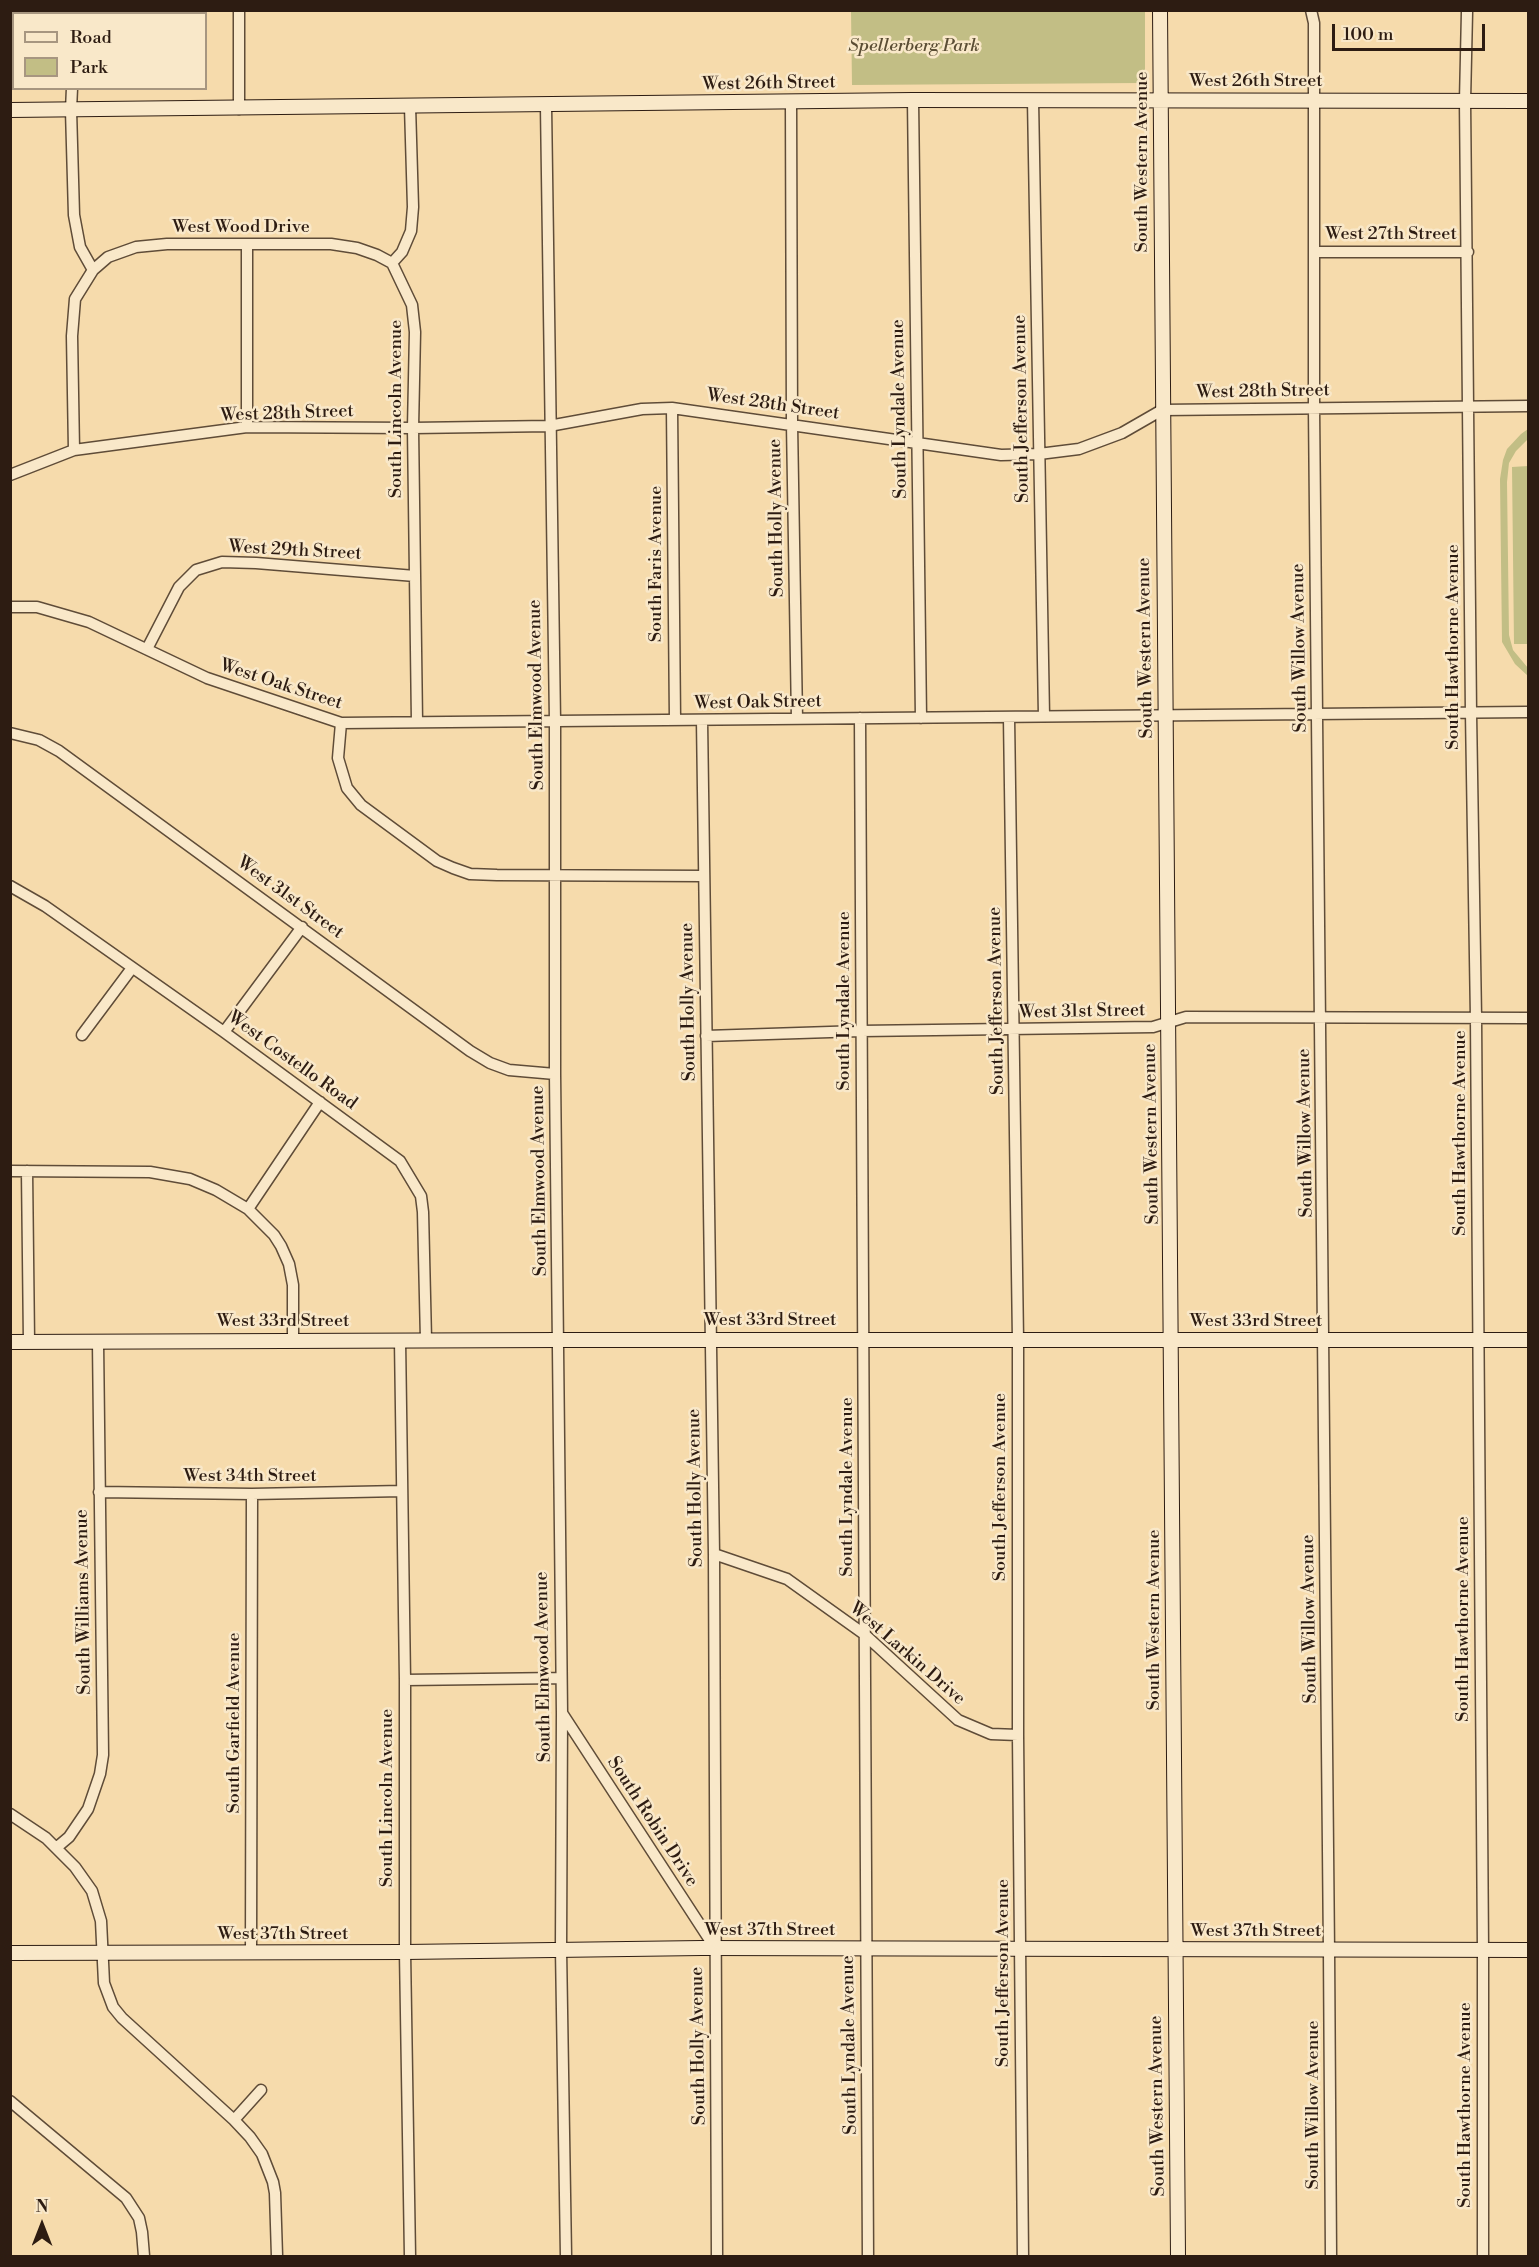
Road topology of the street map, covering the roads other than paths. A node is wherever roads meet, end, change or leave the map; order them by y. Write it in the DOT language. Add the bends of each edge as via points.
graph roads {
  1 [pos="239,10"];
  2 [pos="1160,10"];
  3 [pos="1311,10"];
  4 [pos="1467,11"];
  5 [pos="72,90"];
  6 [pos="913,100"];
  7 [pos="1033,100"];
  8 [pos="1161,100"];
  9 [pos="1312,100"];
  10 [pos="791,101"];
  11 [pos="1465,101"];
  12 [pos="1528,101"];
  13 [pos="546,105"];
  14 [pos="410,106"];
  15 [pos="239,109"];
  16 [pos="10,110"];
  17 [pos="71,110"];
  18 [pos="247,244"];
  19 [pos="1314,252"];
  20 [pos="1468,252"];
  21 [pos="392,263"];
  22 [pos="93,270"];
  23 [pos="1469,406"];
  24 [pos="1528,406"];
  25 [pos="672,408"];
  26 [pos="1314,408"];
  27 [pos="1162,410"];
  28 [pos="792,424"];
  29 [pos="549,426"];
  30 [pos="247,428"];
  31 [pos="413,428"];
  32 [pos="916,442"];
  33 [pos="74,450"];
  34 [pos="1039,454"];
  35 [pos="10,475"];
  36 [pos="415,576"];
  37 [pos="10,607"];
  38 [pos="147,649"];
  39 [pos="1471,712"];
  40 [pos="1528,712"];
  41 [pos="1317,714"];
  42 [pos="1044,716"];
  43 [pos="1164,716"];
  44 [pos="1009,717"];
  45 [pos="860,718"];
  46 [pos="921,718"];
  47 [pos="797,719"];
  48 [pos="675,720"];
  49 [pos="702,720"];
  50 [pos="555,721"];
  51 [pos="417,722"];
  52 [pos="340,723"];
  53 [pos="10,733"];
  54 [pos="555,875"];
  55 [pos="703,876"];
  56 [pos="10,886"];
  57 [pos="302,927"];
  58 [pos="132,968"];
  59 [pos="1321,1016"];
  60 [pos="1476,1018"];
  61 [pos="1528,1018"];
  62 [pos="1168,1022"];
  63 [pos="1013,1030"];
  64 [pos="861,1031"];
  65 [pos="224,1032"];
  66 [pos="82,1035"];
  67 [pos="706,1036"];
  68 [pos="555,1074"];
  69 [pos="320,1101"];
  70 [pos="10,1171"];
  71 [pos="27,1171"];
  72 [pos="248,1209"];
  73 [pos="710,1339"];
  74 [pos="1172,1339"];
  75 [pos="293,1340"];
  76 [pos="400,1340"];
  77 [pos="426,1340"];
  78 [pos="559,1340"];
  79 [pos="865,1340"];
  80 [pos="1018,1340"];
  81 [pos="1324,1340"];
  82 [pos="1479,1340"];
  83 [pos="1528,1340"];
  84 [pos="10,1342"];
  85 [pos="29,1342"];
  86 [pos="98,1342"];
  87 [pos="402,1491"];
  88 [pos="99,1492"];
  89 [pos="252,1494"];
  90 [pos="714,1554"];
  91 [pos="864,1634"];
  92 [pos="560,1678"];
  93 [pos="405,1680"];
  94 [pos="562,1713"];
  95 [pos="1018,1736"];
  96 [pos="10,1814"];
  97 [pos="56,1848"];
  98 [pos="715,1948"];
  99 [pos="561,1949"];
  100 [pos="865,1949"];
  101 [pos="1175,1949"];
  102 [pos="1020,1950"];
  103 [pos="1329,1950"];
  104 [pos="1483,1950"];
  105 [pos="1528,1950"];
  106 [pos="405,1952"];
  107 [pos="10,1953"];
  108 [pos="251,1953"];
  109 [pos="103,1954"];
  110 [pos="261,2090"];
  111 [pos="10,2101"];
  112 [pos="234,2120"];
  113 [pos="144,2256"];
  114 [pos="278,2256"];
  115 [pos="410,2256"];
  116 [pos="566,2256"];
  117 [pos="717,2256"];
  118 [pos="868,2256"];
  119 [pos="1023,2256"];
  120 [pos="1178,2256"];
  121 [pos="1331,2256"];
  122 [pos="1483,2256"];
  1 -- 15 [label="street"];
  2 -- 8 [label="street, South Western Avenue"];
  3 -- 9 [label="street, South Willow Avenue"];
  4 -- 11 [label="street, South Hawthorne Avenue"];
  5 -- 17 [label="street"];
  6 -- 7 [label="street, West 26th Street"];
  6 -- 10 [label="street, West 26th Street"];
  6 -- 32 [label="street, South Lyndale Avenue"];
  7 -- 8 [label="street, West 26th Street"];
  7 -- 34 [label="street, South Jefferson Avenue"];
  8 -- 9 [label="street, West 26th Street"];
  8 -- 27 [label="street, South Western Avenue"];
  9 -- 11 [label="street, West 26th Street"];
  9 -- 19 [label="street, South Willow Avenue"];
  10 -- 13 [label="street, West 26th Street"];
  10 -- 28 [label="street, South Holly Avenue"];
  11 -- 12 [label="street, West 26th Street"];
  11 -- 20 [label="street, South Hawthorne Avenue"];
  13 -- 14 [label="street, West 26th Street"];
  13 -- 29 [label="street, South Elmwood Avenue"];
  14 -- 15 [label="street, West 26th Street"];
  14 -- 21 [label="street" via="411,231"];
  15 -- 17 [label="street, West 26th Street"];
  16 -- 17 [label="street, West 26th Street"];
  17 -- 22 [label="street" via="74,215 80,247"];
  18 -- 21 [label="street, West Wood Drive" via="331,244 357,248"];
  18 -- 22 [label="street, West Wood Drive" via="136,247 108,257"];
  18 -- 30 [label="street"];
  19 -- 20 [label="street, West 27th Street"];
  19 -- 26 [label="street, South Willow Avenue"];
  20 -- 23 [label="street, South Hawthorne Avenue"];
  21 -- 31 [label="street, South Lincoln Avenue" via="412,305"];
  22 -- 33 [label="street" via="75,299"];
  23 -- 24 [label="street, West 28th Street"];
  23 -- 26 [label="street, West 28th Street"];
  23 -- 39 [label="street, South Hawthorne Avenue"];
  25 -- 28 [label="street, West 28th Street"];
  25 -- 29 [label="street, West 28th Street" via="642,409"];
  25 -- 48 [label="street, South Faris Avenue"];
  26 -- 27 [label="street, West 28th Street"];
  26 -- 41 [label="street, South Willow Avenue"];
  27 -- 34 [label="street, West 28th Street" via="1100,442"];
  27 -- 43 [label="street, South Western Avenue"];
  28 -- 32 [label="street, West 28th Street"];
  28 -- 47 [label="street, South Holly Avenue"];
  29 -- 31 [label="street, West 28th Street"];
  29 -- 50 [label="street, South Elmwood Avenue"];
  30 -- 31 [label="street, West 28th Street"];
  30 -- 33 [label="street, West 28th Street"];
  31 -- 36 [label="street, South Lincoln Avenue"];
  32 -- 34 [label="street, West 28th Street" via="1001,455"];
  32 -- 46 [label="street, South Lyndale Avenue"];
  33 -- 35 [label="street, West 28th Street"];
  34 -- 42 [label="street, South Jefferson Avenue"];
  36 -- 38 [label="street, West 29th Street" via="222,562 196,570 179,587"];
  36 -- 51 [label="street, South Lincoln Avenue"];
  37 -- 38 [label="street, West Oak Street" via="64,613"];
  38 -- 52 [label="street, West Oak Street" via="207,678"];
  39 -- 40 [label="street, West Oak Street"];
  39 -- 41 [label="street, West Oak Street"];
  39 -- 60 [label="street, South Hawthorne Avenue"];
  41 -- 43 [label="street, West Oak Street"];
  41 -- 59 [label="street, South Willow Avenue"];
  42 -- 43 [label="street, West Oak Street"];
  42 -- 44 [label="street, West Oak Street"];
  43 -- 62 [label="street, South Western Avenue"];
  44 -- 46 [label="street, West Oak Street"];
  44 -- 63 [label="street, South Jefferson Avenue"];
  45 -- 46 [label="street, West Oak Street"];
  45 -- 47 [label="street, West Oak Street"];
  45 -- 64 [label="street, South Lyndale Avenue"];
  47 -- 49 [label="street, West Oak Street"];
  48 -- 49 [label="street, West Oak Street"];
  48 -- 50 [label="street, West Oak Street"];
  49 -- 55 [label="street, South Holly Avenue"];
  50 -- 51 [label="street, West Oak Street"];
  50 -- 54 [label="street, South Elmwood Avenue"];
  51 -- 52 [label="street, West Oak Street"];
  52 -- 54 [label="street" via="338,758 347,788 361,805 436,861 470,874"];
  53 -- 57 [label="street, West 31st Street" via="39,740 59,751"];
  54 -- 55 [label="street"];
  54 -- 68 [label="street, South Elmwood Avenue"];
  55 -- 67 [label="street, South Holly Avenue"];
  56 -- 58 [label="street, West Costello Road"];
  57 -- 65 [label="street"];
  57 -- 68 [label="street, West 31st Street" via="490,1063 509,1070"];
  58 -- 65 [label="street, West Costello Road"];
  58 -- 66 [label="street"];
  59 -- 60 [label="street, West 31st Street"];
  59 -- 62 [label="street, West 31st Street" via="1186,1017"];
  59 -- 81 [label="street, South Willow Avenue"];
  60 -- 61 [label="street, West 31st Street"];
  60 -- 82 [label="street, South Hawthorne Avenue"];
  62 -- 63 [label="street, West 31st Street" via="1153,1027"];
  62 -- 74 [label="street, South Western Avenue"];
  63 -- 64 [label="street, West 31st Street"];
  63 -- 80 [label="street, South Jefferson Avenue"];
  64 -- 67 [label="street, West 31st Street"];
  64 -- 79 [label="street, South Lyndale Avenue"];
  65 -- 69 [label="street, West Costello Road"];
  67 -- 73 [label="street, South Holly Avenue"];
  68 -- 78 [label="street, South Elmwood Avenue"];
  69 -- 72 [label="street"];
  69 -- 77 [label="street, West Costello Road" via="400,1161 421,1196"];
  70 -- 71 [label="street"];
  71 -- 72 [label="street" via="160,1173 190,1179"];
  71 -- 85 [label="street"];
  72 -- 75 [label="street" via="274,1235 289,1264"];
  73 -- 78 [label="street, West 33rd Street"];
  73 -- 79 [label="street, West 33rd Street"];
  73 -- 90 [label="street, South Holly Avenue"];
  74 -- 80 [label="street, West 33rd Street"];
  74 -- 81 [label="street, West 33rd Street"];
  74 -- 101 [label="street, South Western Avenue"];
  75 -- 76 [label="street, West 33rd Street"];
  75 -- 86 [label="street, West 33rd Street"];
  76 -- 77 [label="street, West 33rd Street"];
  76 -- 87 [label="street, South Lincoln Avenue"];
  77 -- 78 [label="street, West 33rd Street"];
  78 -- 92 [label="street, South Elmwood Avenue"];
  79 -- 80 [label="street, West 33rd Street"];
  79 -- 91 [label="street, South Lyndale Avenue"];
  80 -- 95 [label="street, South Jefferson Avenue"];
  81 -- 82 [label="street, West 33rd Street"];
  81 -- 103 [label="street, South Willow Avenue"];
  82 -- 83 [label="street, West 33rd Street"];
  82 -- 104 [label="street, South Hawthorne Avenue"];
  84 -- 85 [label="street, West 33rd Street"];
  85 -- 86 [label="street, West 33rd Street"];
  86 -- 88 [label="street, South Williams Avenue"];
  87 -- 89 [label="street, West 34th Street"];
  87 -- 93 [label="street, South Lincoln Avenue"];
  88 -- 89 [label="street, West 34th Street"];
  88 -- 97 [label="street, South Williams Avenue" via="103,1755 88,1809 69,1837"];
  89 -- 108 [label="street, South Garfield Avenue"];
  90 -- 91 [label="street, West Larkin Drive" via="787,1579"];
  90 -- 98 [label="street, South Holly Avenue"];
  91 -- 95 [label="street, West Larkin Drive" via="958,1720 991,1734"];
  91 -- 100 [label="street, South Lyndale Avenue"];
  92 -- 93 [label="street"];
  92 -- 94 [label="street, South Elmwood Avenue"];
  93 -- 106 [label="street, South Lincoln Avenue"];
  94 -- 98 [label="street, South Robin Drive"];
  94 -- 99 [label="street, South Elmwood Avenue"];
  95 -- 102 [label="street, South Jefferson Avenue"];
  96 -- 97 [label="street" via="33,1827"];
  97 -- 109 [label="street" via="92,1891 101,1921"];
  98 -- 99 [label="street, West 37th Street"];
  98 -- 100 [label="street, West 37th Street"];
  98 -- 117 [label="street, South Holly Avenue"];
  99 -- 106 [label="street, West 37th Street"];
  99 -- 116 [label="street, South Elmwood Avenue"];
  100 -- 102 [label="street, West 37th Street"];
  100 -- 118 [label="street, South Lyndale Avenue"];
  101 -- 102 [label="street, West 37th Street"];
  101 -- 103 [label="street, West 37th Street"];
  101 -- 120 [label="street, South Western Avenue"];
  102 -- 119 [label="street, South Jefferson Avenue"];
  103 -- 104 [label="street, West 37th Street"];
  103 -- 121 [label="street, South Willow Avenue"];
  104 -- 105 [label="street, West 37th Street"];
  104 -- 122 [label="street, South Hawthorne Avenue"];
  106 -- 108 [label="street, West 37th Street"];
  106 -- 115 [label="street, South Lincoln Avenue"];
  107 -- 109 [label="street, West 37th Street"];
  108 -- 109 [label="street, West 37th Street"];
  109 -- 112 [label="street" via="108,1998 122,2018"];
  110 -- 112 [label="street"];
  111 -- 113 [label="street" via="126,2198 139,2218"];
  112 -- 114 [label="street" via="262,2154 273,2182"];
}
